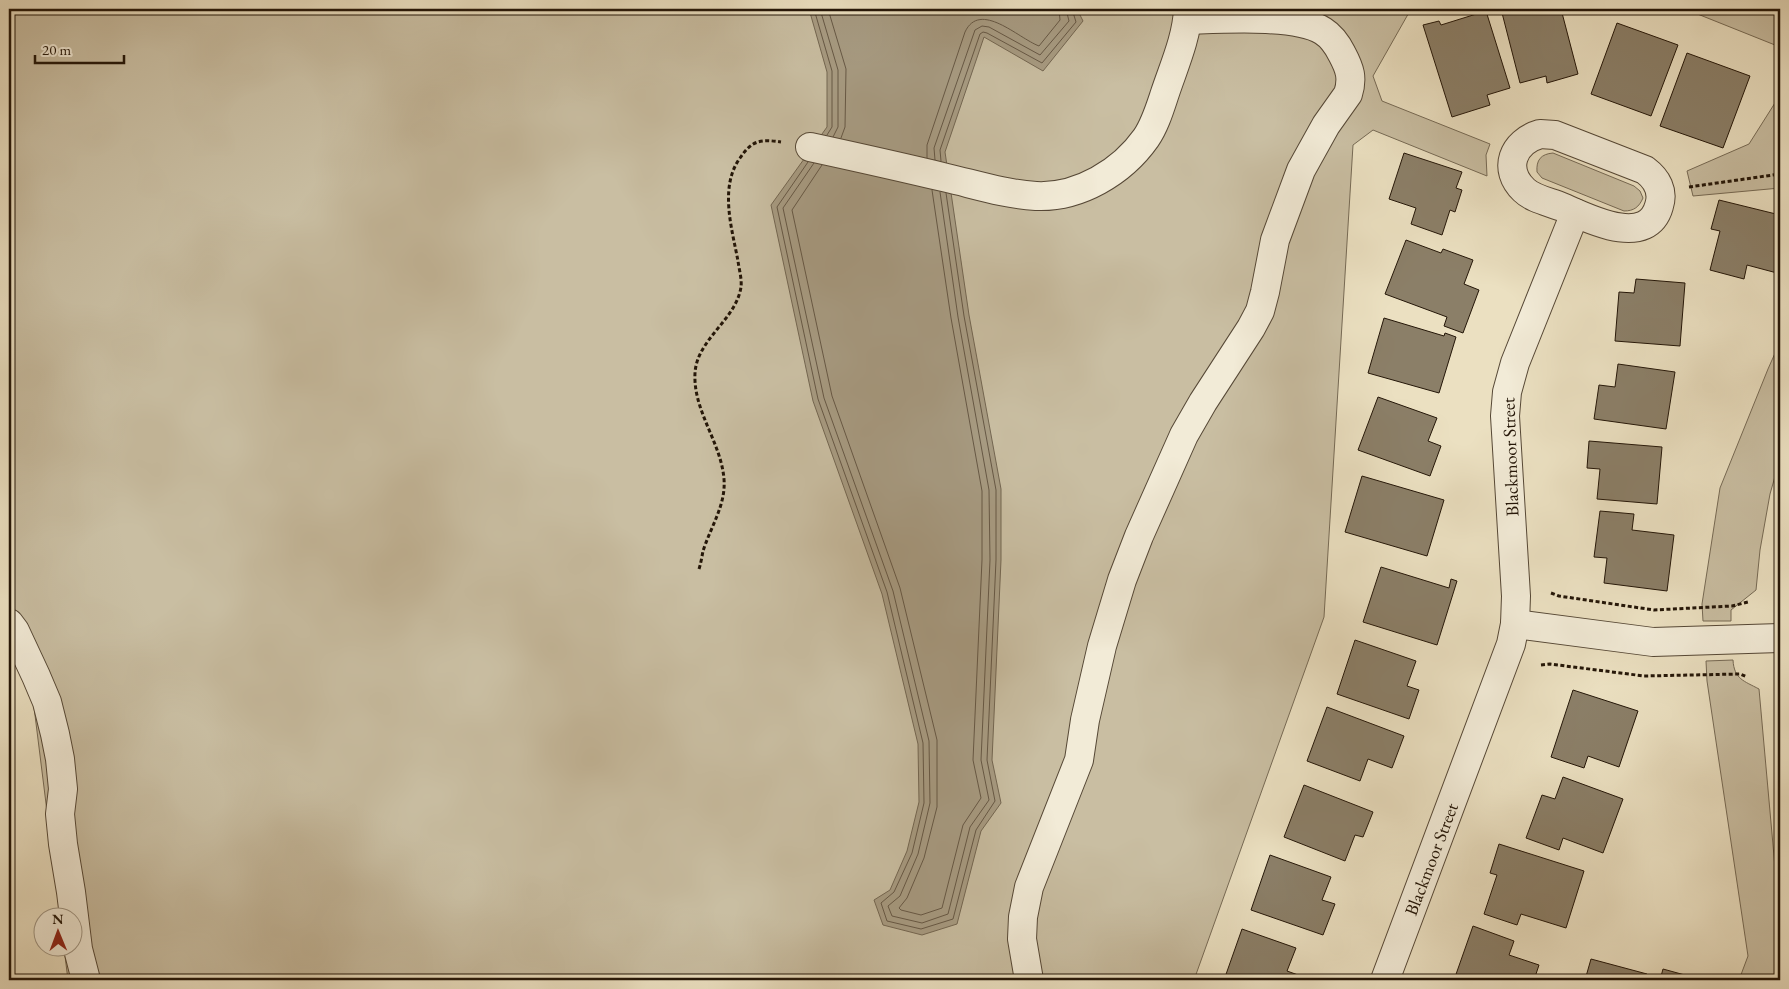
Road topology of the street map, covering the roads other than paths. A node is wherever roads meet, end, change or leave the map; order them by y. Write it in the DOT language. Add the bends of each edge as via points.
graph roads {
  1 [pos="1188,14"];
  2 [pos="810,146"];
  3 [pos="1575,213"];
  4 [pos="9,622"];
  5 [pos="1515,624"];
  6 [pos="1780,638"];
  7 [pos="86,980"];
  8 [pos="1029,980"];
  9 [pos="1386,980"];
  1 -- 2 [label="street" via="1162,101 1146,137 1107,175 1071,192 1052,196 991,190"];
  1 -- 8 [label="street" via="1312,25 1325,31 1341,51 1352,76 1351,86 1301,170 1275,240 1260,311 1184,435 1122,580 1100,655 1078,760 1029,886 1022,939"];
  3 -- 3 [label="street" via="1617,228 1635,228 1656,215 1661,192 1652,176 1636,166 1555,134 1540,134 1526,140 1513,160 1516,180 1525,191"];
  3 -- 5 [label="street, Blackmoor Street" via="1515,363 1508,392 1505,416"];
  4 -- 7 [label="street" via="47,702 55,734 63,789 60,814 63,844 78,949"];
  5 -- 6 [label="street" via="1653,642"];
  5 -- 9 [label="street, Blackmoor Street" via="1508,654"];
}
